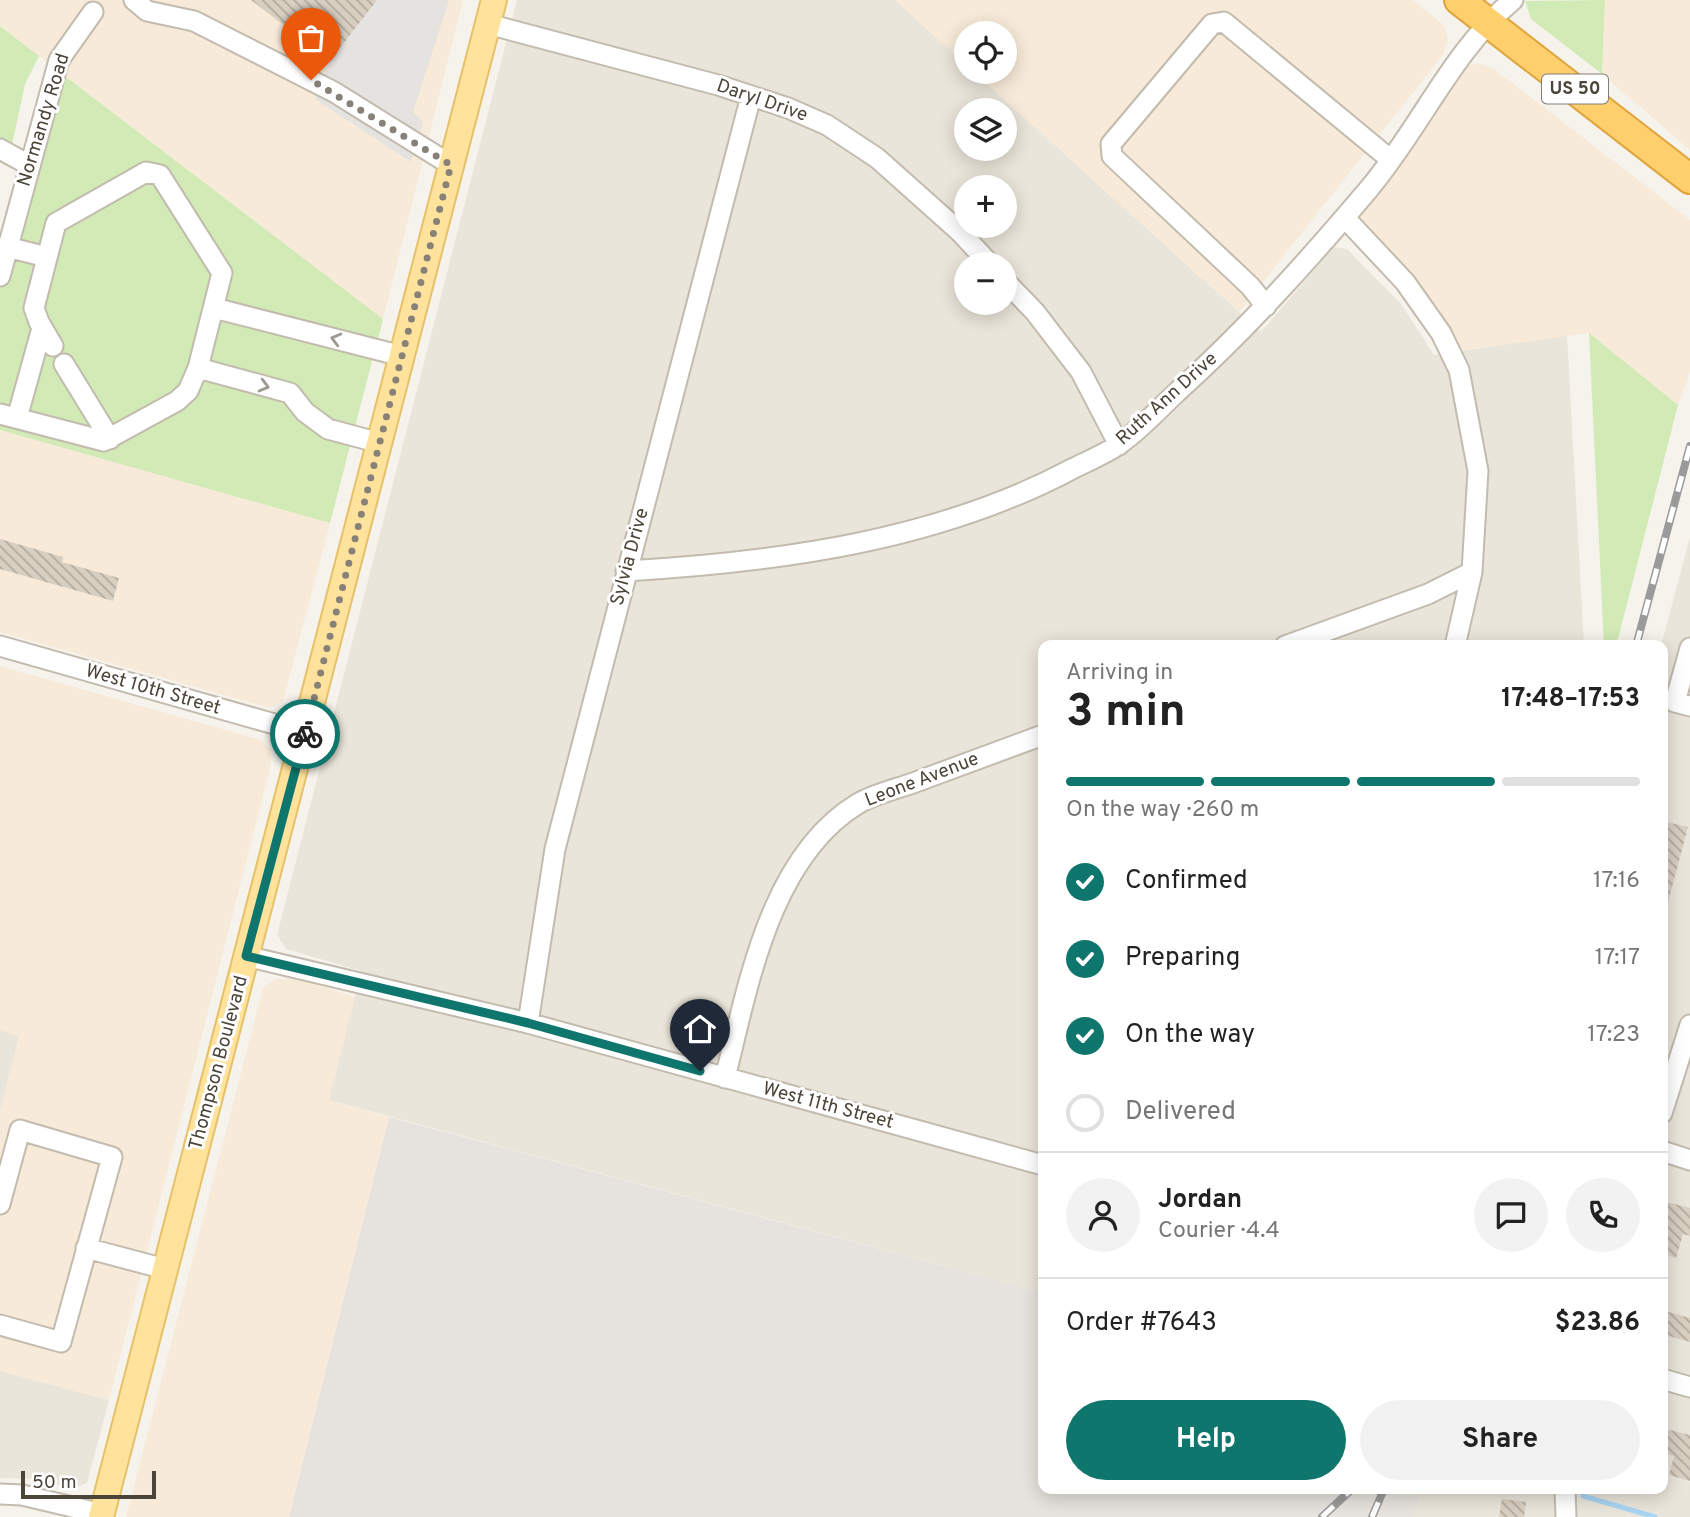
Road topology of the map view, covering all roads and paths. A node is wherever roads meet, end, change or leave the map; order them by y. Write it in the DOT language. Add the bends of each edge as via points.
graph roads {
  1 [pos="134,0"];
  2 [pos="494,0"];
  3 [pos="1459,0"];
  4 [pos="1513,0"];
  5 [pos="93,12"];
  6 [pos="1487,22"];
  7 [pos="488,24"];
  8 [pos="751,96"];
  9 [pos="0,149"];
  10 [pos="1391,160"];
  11 [pos="29,165"];
  12 [pos="451,165"];
  13 [pos="1690,179"];
  14 [pos="1345,218"];
  15 [pos="7,247"];
  16 [pos="979,252"];
  17 [pos="47,257"];
  18 [pos="0,275"];
  19 [pos="1017,293"];
  20 [pos="1266,306"];
  21 [pos="214,308"];
  22 [pos="42,328"];
  23 [pos="53,346"];
  24 [pos="402,356"];
  25 [pos="64,364"];
  26 [pos="198,368"];
  27 [pos="9,416"];
  28 [pos="110,439"];
  29 [pos="380,443"];
  30 [pos="1119,445"];
  31 [pos="626,571"];
  32 [pos="1472,572"];
  33 [pos="1302,640"];
  34 [pos="1456,640"];
  35 [pos="0,646"];
  36 [pos="1690,648"];
  37 [pos="1690,706"];
  38 [pos="306,733"];
  39 [pos="1038,738"];
  40 [pos="246,956"];
  41 [pos="528,1023"];
  42 [pos="1690,1025"];
  43 [pos="725,1078"];
  44 [pos="1668,1094"];
  45 [pos="1668,1154"];
  46 [pos="1690,1160"];
  47 [pos="1038,1165"];
  48 [pos="0,1203"];
  49 [pos="86,1248"];
  50 [pos="165,1269"];
  51 [pos="0,1325"];
  52 [pos="1668,1381"];
  53 [pos="1690,1387"];
  54 [pos="0,1494"];
  55 [pos="1565,1494"];
  56 [pos="102,1516"];
  57 [pos="1566,1517"];
  1 -- 12 [label="street" via="147,11 194,21 334,92"];
  2 -- 7 [label="main road, Thompson Boulevard"];
  3 -- 6 [label="highway, US 50"];
  4 -- 6 [label="street, Ruth Ann Drive"];
  5 -- 11 [label="street, Normandy Road" via="59,60"];
  6 -- 10 [label="street, Ruth Ann Drive"];
  6 -- 13 [label="highway, US 50"];
  7 -- 8 [label="street, Daryl Drive"];
  7 -- 12 [label="main road, Thompson Boulevard"];
  8 -- 16 [label="street, Daryl Drive" via="827,125 877,158"];
  8 -- 31 [label="street, Sylvia Drive"];
  9 -- 11 [label="street"];
  10 -- 14 [label="street, Ruth Ann Drive"];
  10 -- 20 [label="street" via="1224,22 1212,24 1111,144 1112,156"];
  11 -- 15 [label="street, Normandy Road"];
  12 -- 24 [label="main road, Thompson Boulevard"];
  14 -- 20 [label="street, Ruth Ann Drive"];
  14 -- 32 [label="street" via="1405,282 1459,370 1478,471"];
  15 -- 17 [label="street"];
  15 -- 18 [label="street, Normandy Road"];
  17 -- 21 [label="street" via="56,223 153,172 166,180 220,265"];
  17 -- 22 [label="street" via="34,307"];
  19 -- 30 [label="street" via="1081,372"];
  20 -- 30 [label="street, Ruth Ann Drive"];
  24 -- 21 [label="street, one-way"];
  21 -- 26 [label="street"];
  22 -- 23 [label="street"];
  22 -- 27 [label="street"];
  24 -- 29 [label="main road, Thompson Boulevard"];
  25 -- 28 [label="street"];
  26 -- 28 [label="street" via="184,395"];
  26 -- 29 [label="street, one-way" via="289,393 328,429"];
  27 -- 28 [label="street" via="96,440"];
  29 -- 38 [label="main road, Thompson Boulevard"];
  30 -- 31 [label="street, Ruth Ann Drive" via="1039,487 881,538 738,563"];
  31 -- 41 [label="street, Sylvia Drive" via="555,849"];
  32 -- 33 [label="street" via="1428,594"];
  32 -- 34 [label="street"];
  35 -- 38 [label="street, West 10th Street"];
  36 -- 37 [label="street" via="1675,702"];
  38 -- 40 [label="main road, Thompson Boulevard"];
  39 -- 43 [label="street, Leone Avenue" via="859,802 829,826 803,856 765,932"];
  40 -- 41 [label="street, West 11th Street"];
  40 -- 50 [label="main road, Thompson Boulevard"];
  41 -- 43 [label="street, West 11th Street"];
  42 -- 44 [label="street"];
  43 -- 47 [label="street, West 11th Street"];
  45 -- 46 [label="street"];
  48 -- 49 [label="street" via="20,1130 112,1157"];
  49 -- 50 [label="street"];
  49 -- 51 [label="street" via="61,1342"];
  50 -- 56 [label="main road, Thompson Boulevard"];
  52 -- 53 [label="street"];
  54 -- 56 [label="street" via="22,1495"];
  55 -- 57 [label="street"];
}
